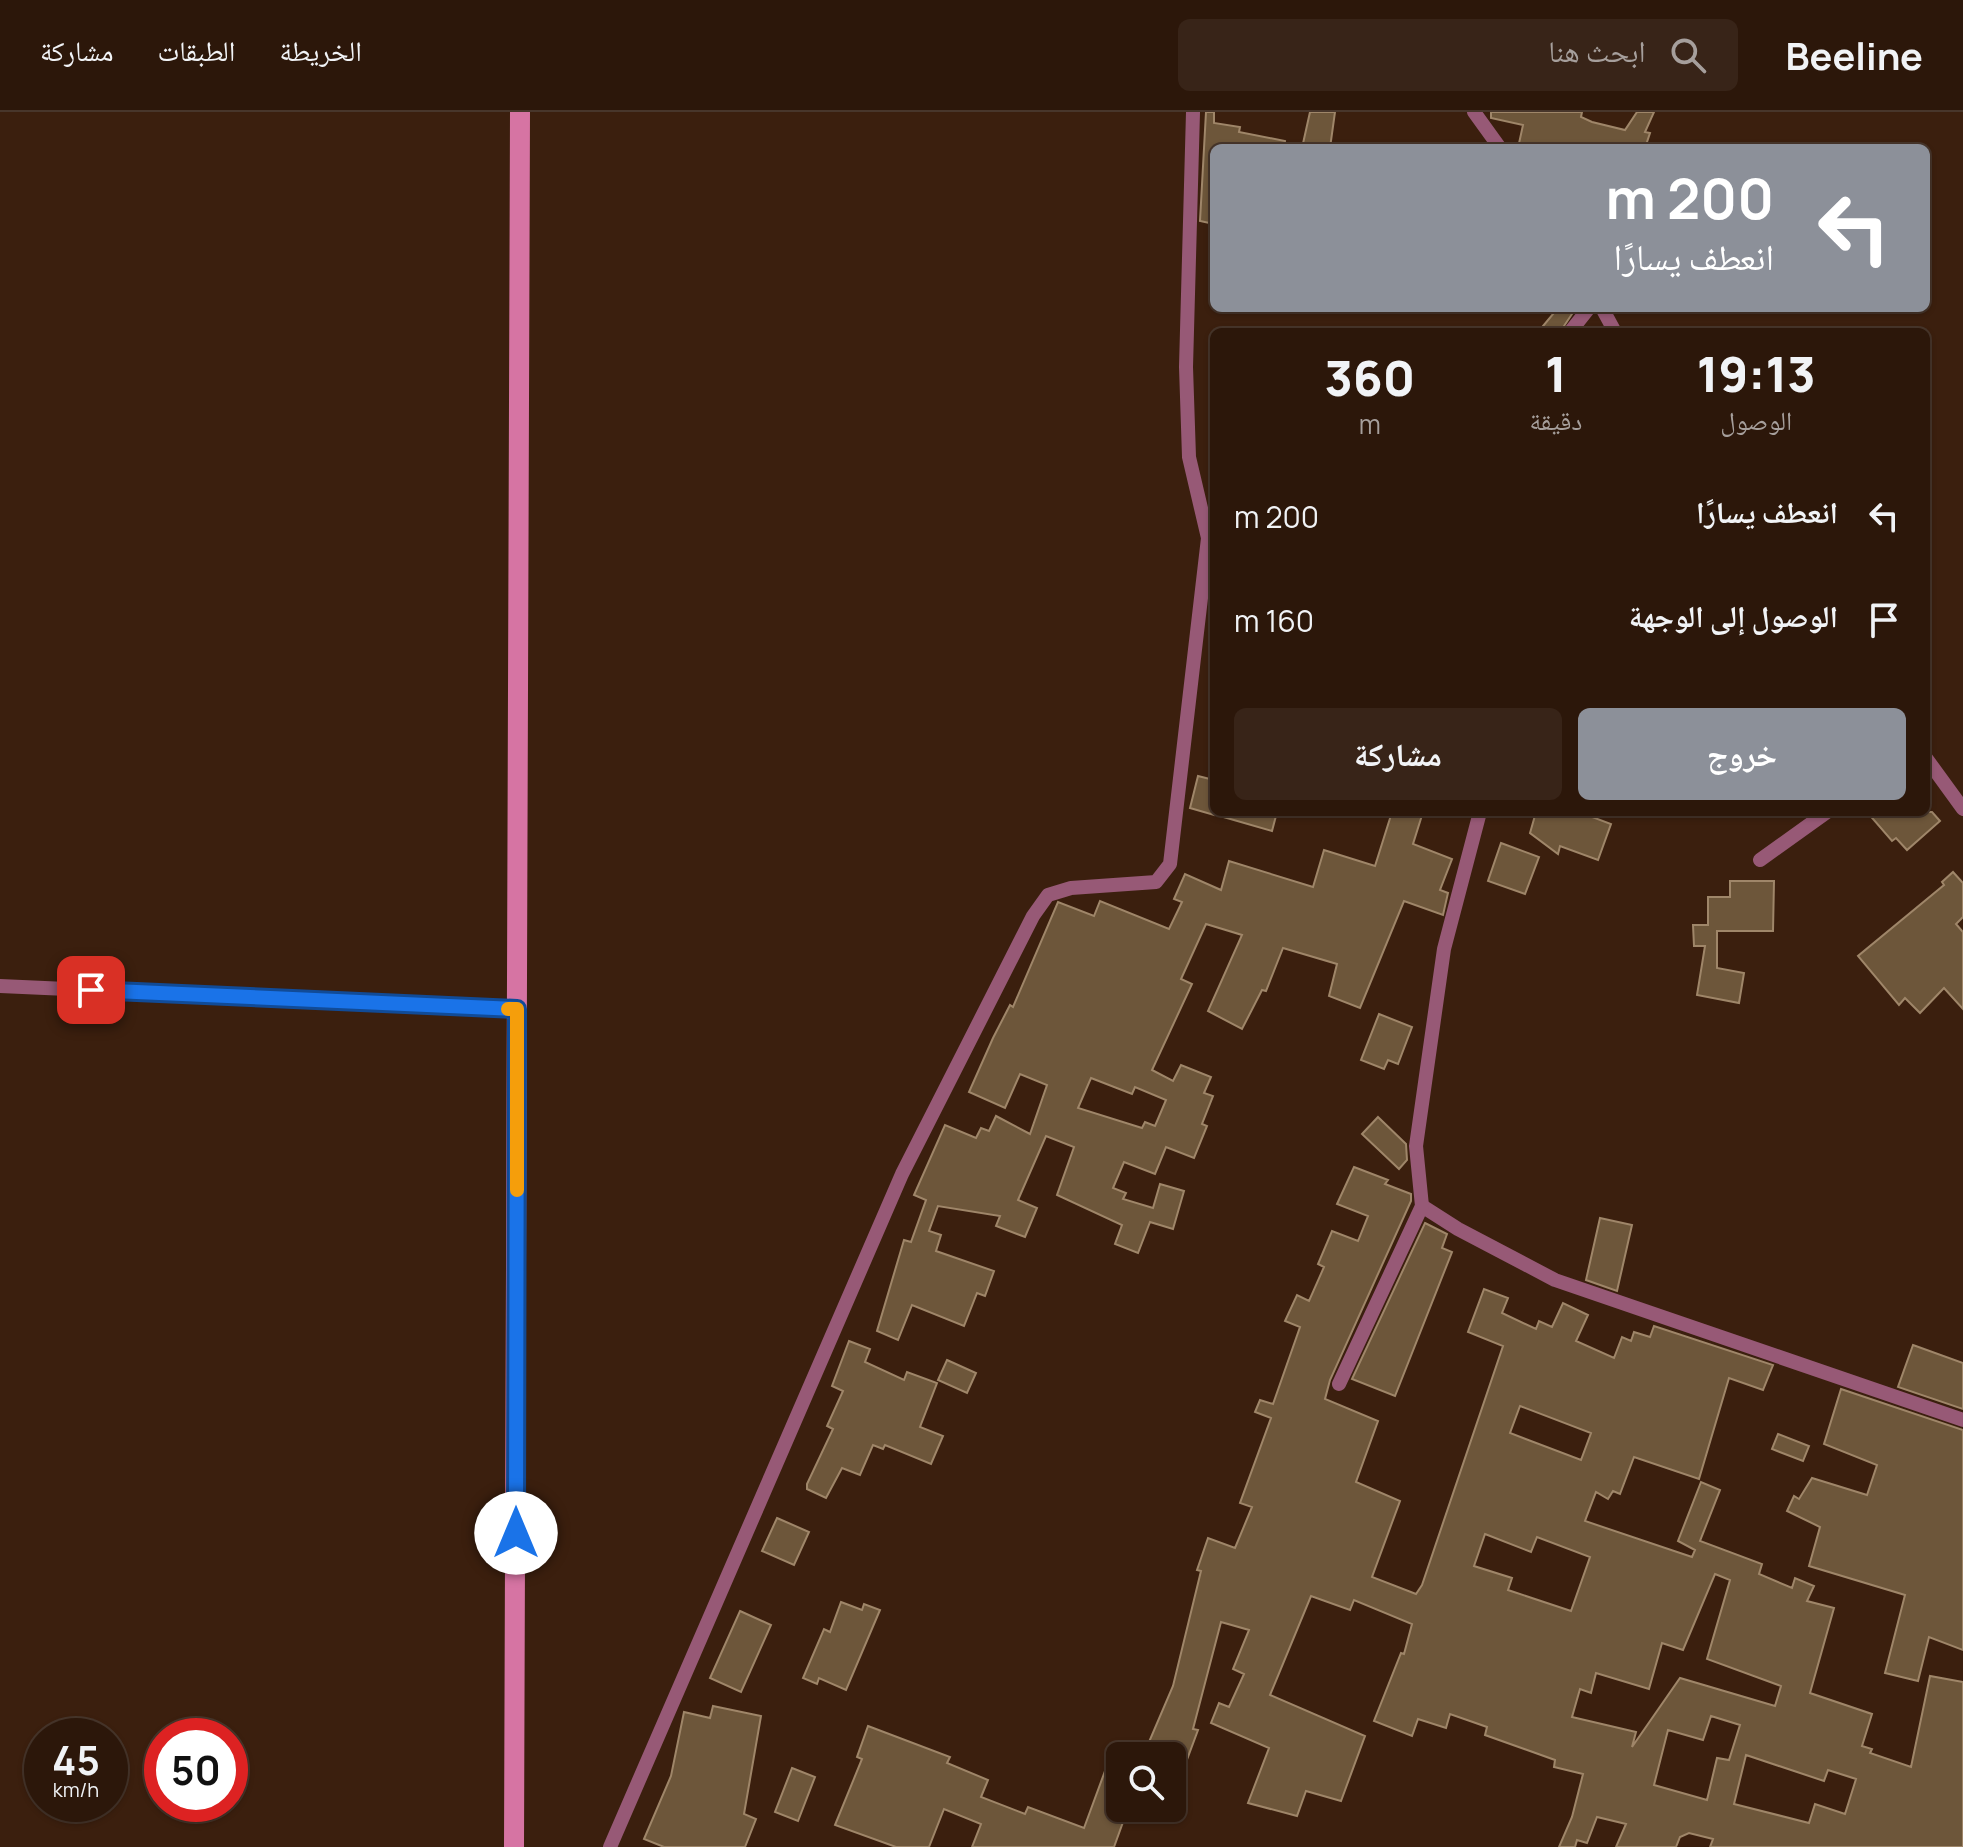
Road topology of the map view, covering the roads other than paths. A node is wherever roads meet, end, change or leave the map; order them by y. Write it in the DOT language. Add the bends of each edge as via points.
graph roads {
  1 [pos="520,112"];
  2 [pos="1193,112"];
  3 [pos="1474,112"];
  4 [pos="1497,144"];
  5 [pos="1586,312"];
  6 [pos="1573,328"];
  7 [pos="1930,764"];
  8 [pos="1963,809"];
  9 [pos="1479,816"];
  10 [pos="1821,816"];
  11 [pos="1760,860"];
  12 [pos="0,986"];
  13 [pos="517,1009"];
  14 [pos="1422,1206"];
  15 [pos="1339,1384"];
  16 [pos="1963,1420"];
  17 [pos="514,1847"];
  18 [pos="610,1847"];
  1 -- 13 [label="main road"];
  2 -- 18 [label="street" via="1189,457 1208,538 1170,864 1156,882 1071,888 1048,895 1033,916 902,1174"];
  3 -- 4 [label="street"];
  5 -- 6 [label="street"];
  7 -- 8 [label="street"];
  9 -- 14 [label="street" via="1444,949 1416,1146"];
  10 -- 11 [label="street"];
  12 -- 13 [label="street"];
  13 -- 17 [label="main road"];
  14 -- 15 [label="street"];
  14 -- 16 [label="street" via="1555,1280"];
}
